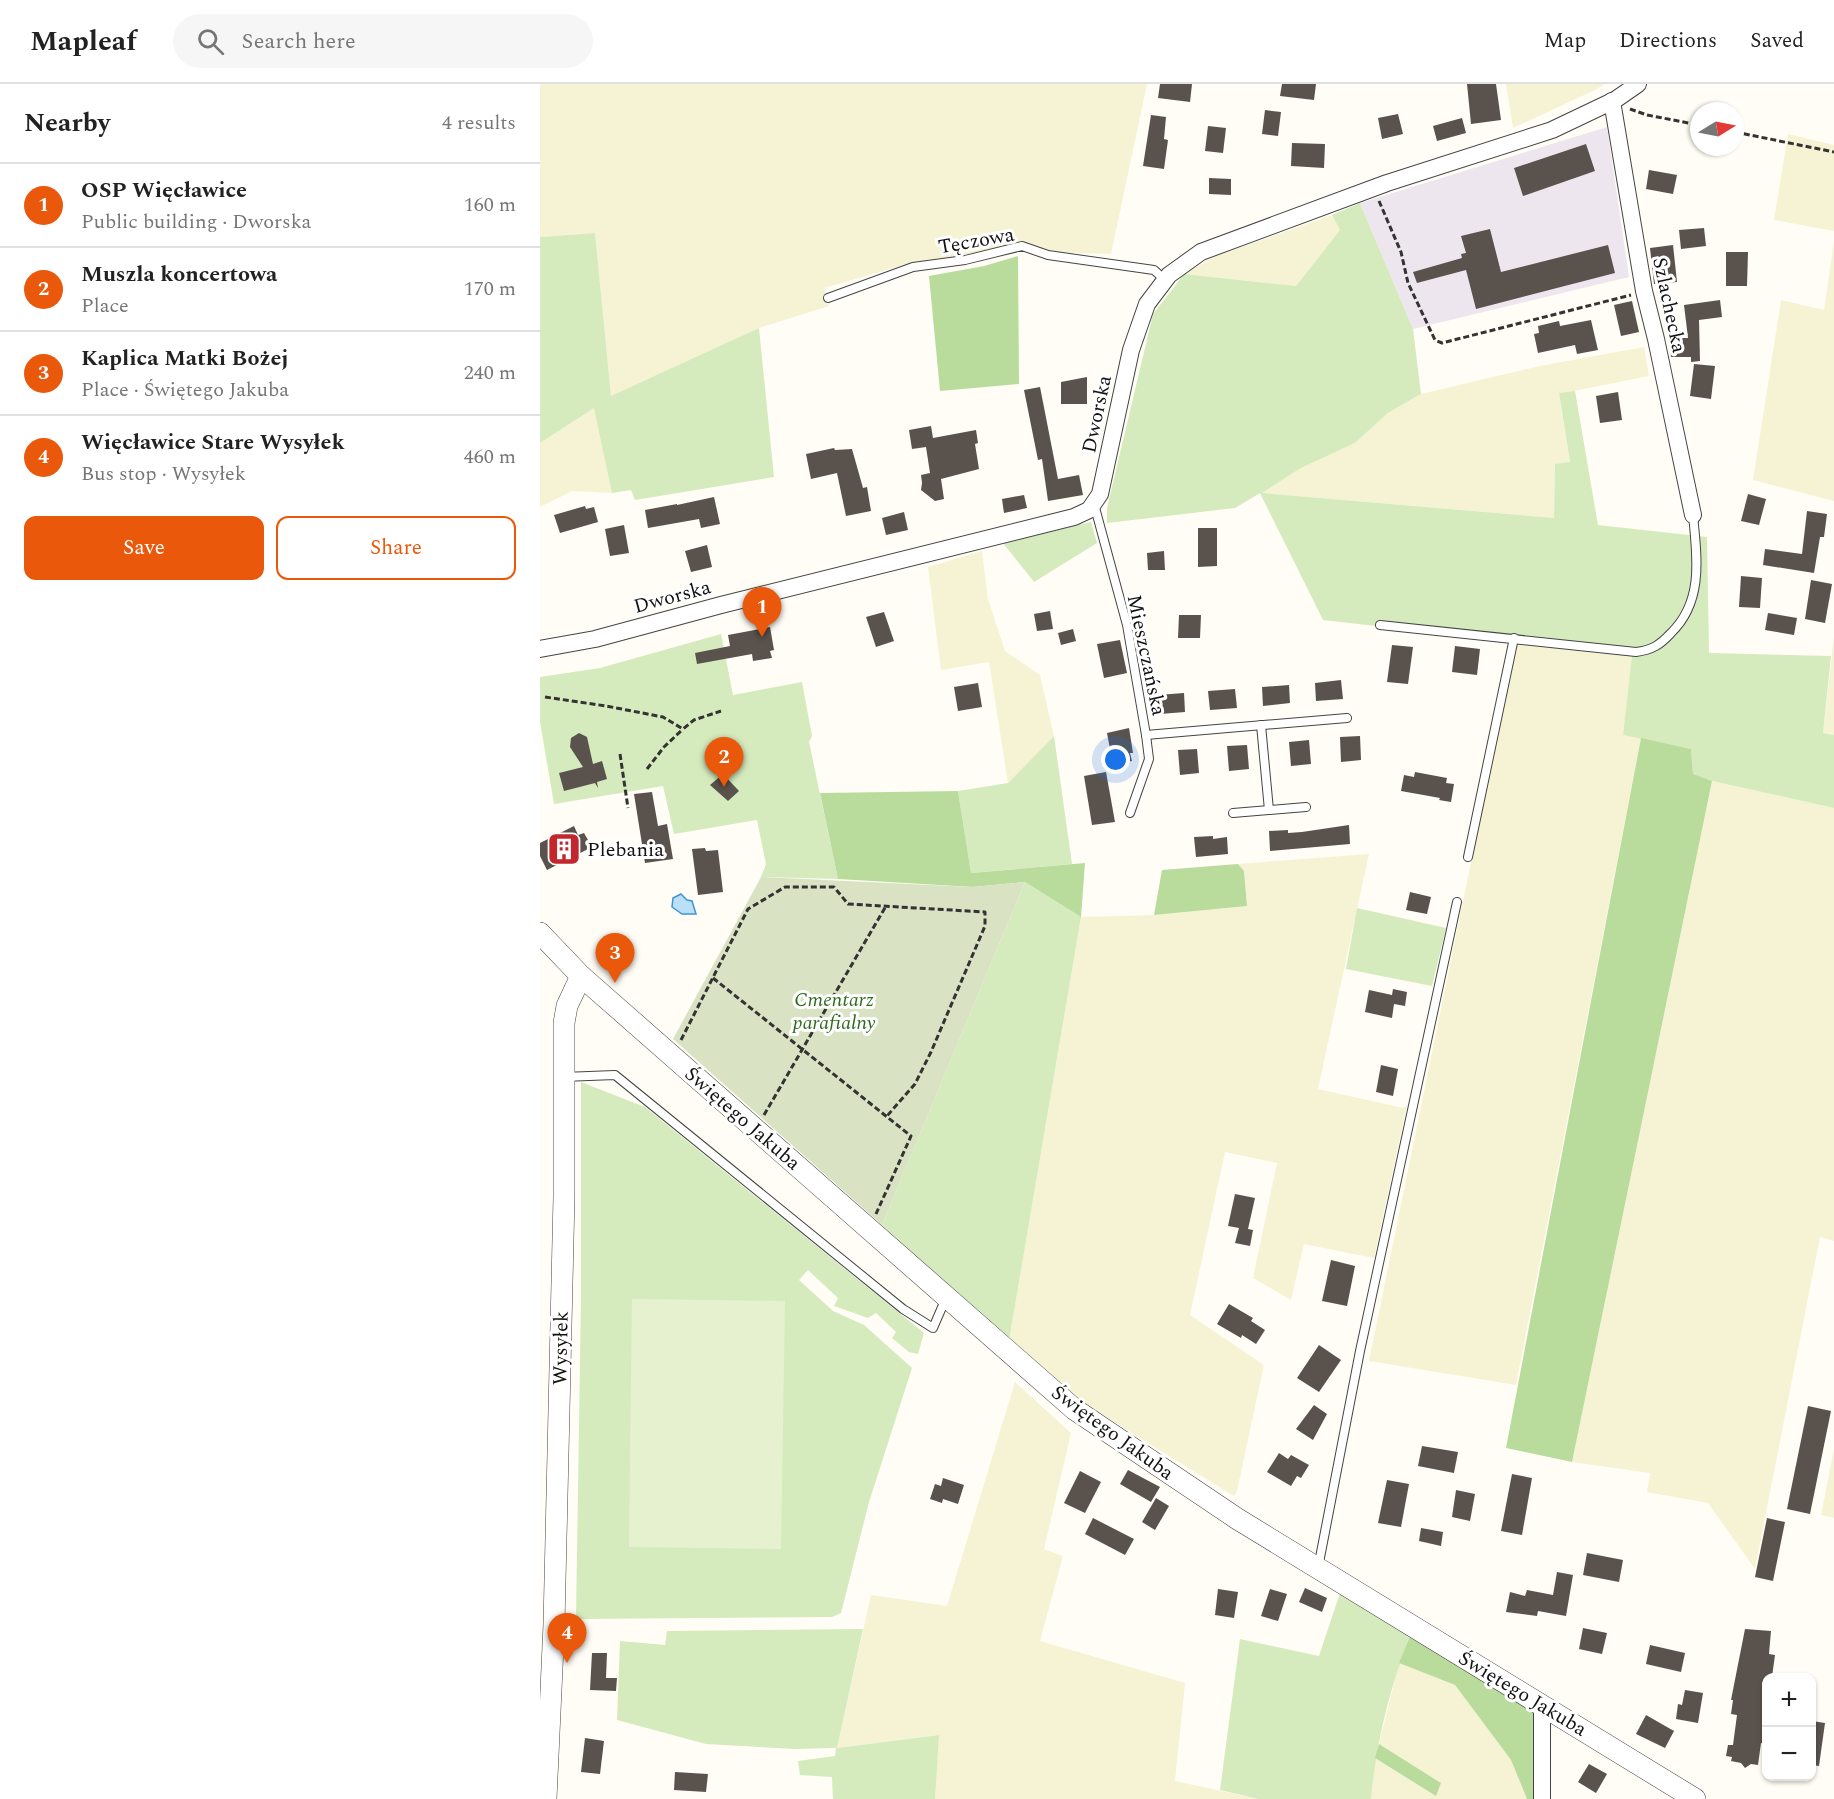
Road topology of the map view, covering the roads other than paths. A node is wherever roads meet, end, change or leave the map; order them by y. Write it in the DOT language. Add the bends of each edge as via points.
graph roads {
  1 [pos="1638,84"];
  2 [pos="1612,102"];
  3 [pos="1166,280"];
  4 [pos="828,298"];
  5 [pos="1094,503"];
  6 [pos="1693,515"];
  7 [pos="1380,625"];
  8 [pos="1515,638"];
  9 [pos="540,649"];
  10 [pos="1347,718"];
  11 [pos="1261,725"];
  12 [pos="1146,735"];
  13 [pos="1306,807"];
  14 [pos="1269,810"];
  15 [pos="1130,813"];
  16 [pos="1233,813"];
  17 [pos="1468,857"];
  18 [pos="1457,902"];
  19 [pos="540,933"];
  20 [pos="581,976"];
  21 [pos="563,1077"];
  22 [pos="946,1297"];
  23 [pos="1318,1568"];
  24 [pos="1542,1704"];
  25 [pos="545,1723"];
  26 [pos="546,1799"];
  27 [pos="1542,1799"];
  28 [pos="1695,1799"];
  1 -- 2 [label="street, Dworska"];
  2 -- 3 [label="street, Dworska" via="1552,130 1373,189 1201,252"];
  2 -- 6 [label="street, Szlachecka" via="1644,291"];
  3 -- 4 [label="lane, Tęczowa" via="1154,270 1048,255 1022,246 913,267"];
  3 -- 5 [label="street, Dworska" via="1147,304 1131,350 1108,463"];
  5 -- 9 [label="street, Dworska" via="1074,517 595,639"];
  5 -- 12 [label="lane, Mieszczańska" via="1126,625"];
  6 -- 8 [label="lane" via="1697,569 1694,592 1680,625 1665,640 1649,650 1636,652"];
  7 -- 8 [label="lane"];
  8 -- 17 [label="lane"];
  10 -- 11 [label="lane"];
  11 -- 12 [label="lane"];
  11 -- 14 [label="lane"];
  12 -- 15 [label="lane, Mieszczańska" via="1149,759"];
  13 -- 14 [label="lane"];
  14 -- 16 [label="lane"];
  18 -- 23 [label="lane" via="1360,1351"];
  19 -- 20 [label="street, Świętego Jakuba"];
  20 -- 21 [label="street, Wysyłek" via="567,1006"];
  20 -- 22 [label="street, Świętego Jakuba"];
  21 -- 22 [label="lane" via="615,1075 903,1309 933,1328"];
  21 -- 25 [label="street, Wysyłek" via="554,1624"];
  22 -- 23 [label="street, Świętego Jakuba" via="1074,1409"];
  23 -- 24 [label="street, Świętego Jakuba"];
  24 -- 27 [label="street"];
  24 -- 28 [label="street, Świętego Jakuba"];
  25 -- 26 [label="street, Wysyłek"];
}
